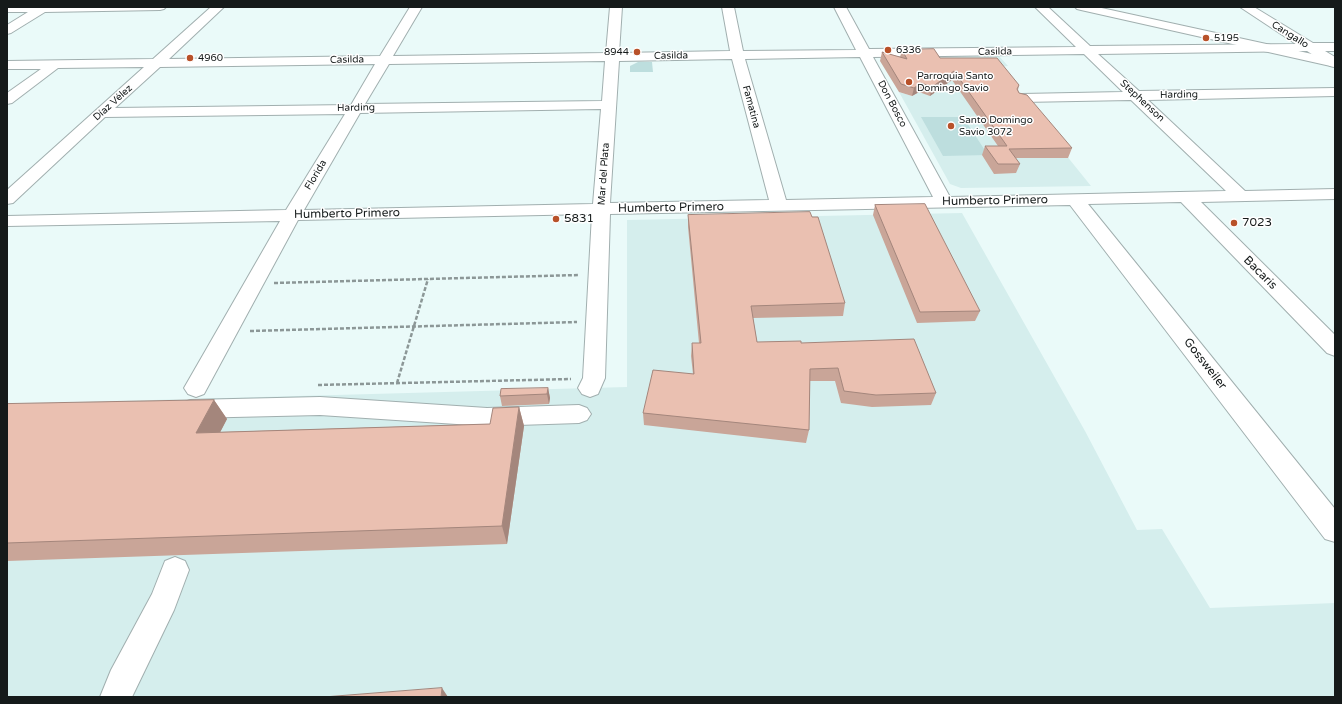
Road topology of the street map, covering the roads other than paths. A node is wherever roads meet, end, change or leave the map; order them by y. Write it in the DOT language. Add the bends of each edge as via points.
graph roads {
  1 [pos="160,7"];
  2 [pos="218,7"];
  3 [pos="416,7"];
  4 [pos="616,7"];
  5 [pos="728,7"];
  6 [pos="840,7"];
  7 [pos="1042,7"];
  8 [pos="1081,7"];
  9 [pos="1104,7"];
  10 [pos="1246,7"];
  11 [pos="43,8"];
  12 [pos="7,9"];
  13 [pos="7,30"];
  14 [pos="1293,47"];
  15 [pos="1335,47"];
  16 [pos="1269,48"];
  17 [pos="1314,50"];
  18 [pos="1088,51"];
  19 [pos="865,54"];
  20 [pos="737,55"];
  21 [pos="612,57"];
  22 [pos="385,60"];
  23 [pos="1335,61"];
  24 [pos="156,63"];
  25 [pos="7,65"];
  26 [pos="54,65"];
  27 [pos="1335,92"];
  28 [pos="1137,96"];
  29 [pos="1022,98"];
  30 [pos="7,100"];
  31 [pos="609,104"];
  32 [pos="356,108"];
  33 [pos="102,113"];
  34 [pos="1335,194"];
  35 [pos="1241,196"];
  36 [pos="1186,197"];
  37 [pos="7,199"];
  38 [pos="1075,199"];
  39 [pos="944,202"];
  40 [pos="779,205"];
  41 [pos="601,209"];
  42 [pos="292,215"];
  43 [pos="7,221"];
  44 [pos="1335,348"];
  45 [pos="592,383"];
  46 [pos="196,388"];
  47 [pos="171,410"];
  48 [pos="579,414"];
  49 [pos="1335,530"];
  50 [pos="175,570"];
  51 [pos="116,697"];
  1 -- 11 [label="street"];
  2 -- 24 [label="street, Díaz Vélez"];
  3 -- 22 [label="street, Florida"];
  4 -- 21 [label="street, Mar del Plata"];
  5 -- 20 [label="street, Famatina"];
  6 -- 19 [label="street, Don Bosco"];
  7 -- 18 [label="street, Stephenson"];
  8 -- 16 [label="street"];
  9 -- 14 [label="street"];
  10 -- 17 [label="street, Cangallo"];
  11 -- 12 [label="street"];
  11 -- 13 [label="street"];
  14 -- 16 [label="street, Casilda"];
  14 -- 17 [label="street"];
  15 -- 17 [label="street"];
  16 -- 18 [label="street, Casilda"];
  16 -- 23 [label="street"];
  17 -- 23 [label="street"];
  18 -- 19 [label="street, Casilda"];
  18 -- 28 [label="street, Stephenson"];
  19 -- 20 [label="street, Casilda"];
  19 -- 39 [label="street, Don Bosco"];
  20 -- 21 [label="street, Casilda"];
  20 -- 40 [label="street, Famatina"];
  21 -- 22 [label="street, Casilda"];
  21 -- 31 [label="street, Mar del Plata"];
  22 -- 24 [label="street, Casilda"];
  22 -- 32 [label="street, Florida"];
  24 -- 26 [label="street, Casilda"];
  24 -- 33 [label="street, Díaz Vélez"];
  25 -- 26 [label="street, Casilda"];
  26 -- 30 [label="street"];
  27 -- 28 [label="street, Harding"];
  28 -- 29 [label="street, Harding"];
  28 -- 35 [label="street, Stephenson"];
  31 -- 32 [label="street, Harding"];
  31 -- 41 [label="street, Mar del Plata"];
  32 -- 33 [label="street, Harding"];
  32 -- 42 [label="street, Florida"];
  33 -- 37 [label="street, Díaz Vélez"];
  34 -- 35 [label="street, Humberto Primero"];
  35 -- 36 [label="street, Humberto Primero"];
  36 -- 38 [label="street, Humberto Primero"];
  36 -- 44 [label="street, Bacaris"];
  38 -- 39 [label="street, Humberto Primero"];
  38 -- 49 [label="street, Gossweiler"];
  39 -- 40 [label="street, Humberto Primero"];
  40 -- 41 [label="street, Humberto Primero"];
  41 -- 42 [label="street, Humberto Primero"];
  41 -- 45 [label="street, Mar del Plata"];
  42 -- 43 [label="street, Humberto Primero"];
  42 -- 46 [label="street, Florida"];
  47 -- 48 [label="street" via="320,406 487,417"];
  50 -- 51 [label="street" via="164,600"];
}
